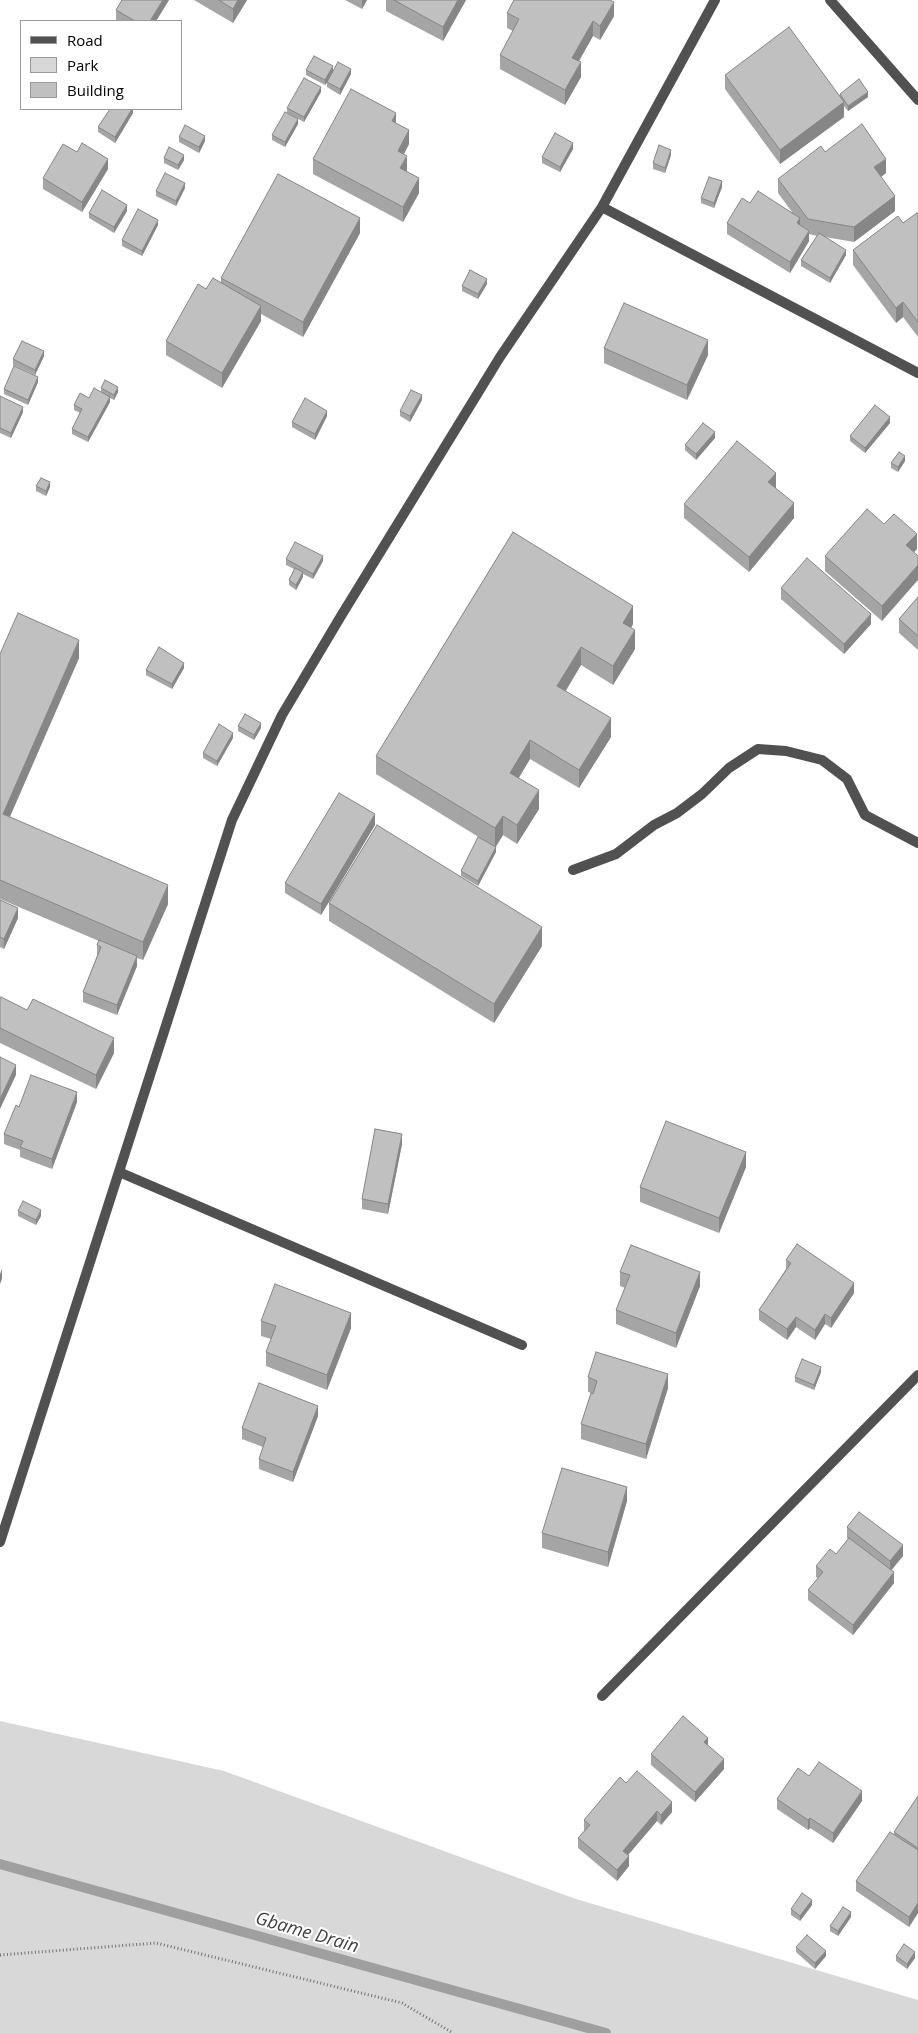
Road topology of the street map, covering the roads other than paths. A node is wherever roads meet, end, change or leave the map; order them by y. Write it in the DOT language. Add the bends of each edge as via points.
graph roads {
  1 [pos="716,0"];
  2 [pos="830,0"];
  3 [pos="918,100"];
  4 [pos="602,207"];
  5 [pos="918,373"];
  6 [pos="918,843"];
  7 [pos="573,870"];
  8 [pos="119,1172"];
  9 [pos="522,1345"];
  10 [pos="918,1376"];
  11 [pos="0,1542"];
  12 [pos="602,1696"];
  1 -- 4 [label="street"];
  2 -- 3 [label="street"];
  4 -- 5 [label="street"];
  4 -- 8 [label="street" via="500,357 282,715 232,820"];
  6 -- 7 [label="street" via="865,815 847,779 822,760 786,751 758,749 729,768 677,813 654,825 616,854"];
  8 -- 9 [label="street"];
  8 -- 11 [label="street"];
  10 -- 12 [label="street"];
}
